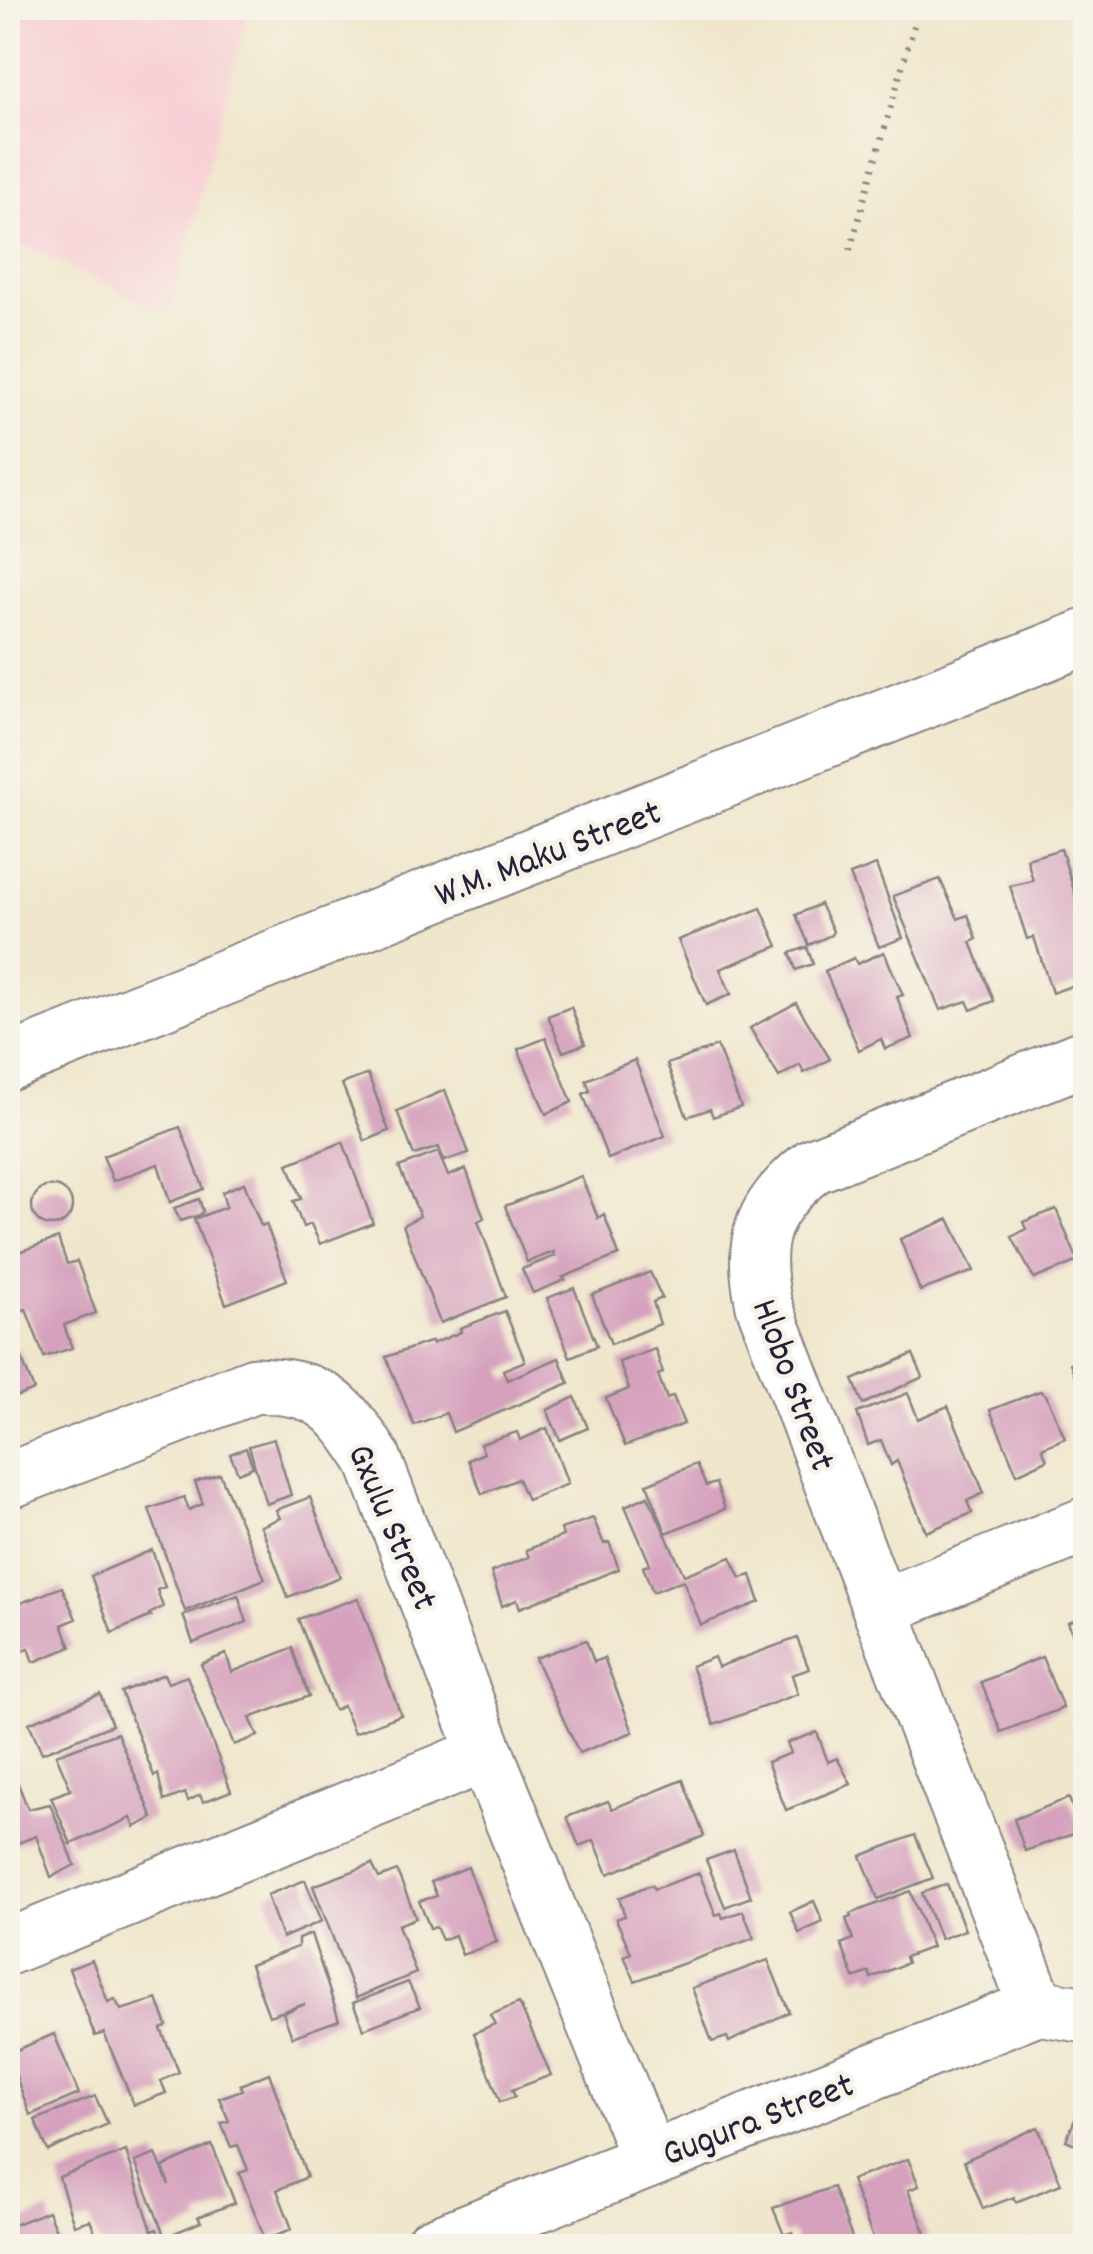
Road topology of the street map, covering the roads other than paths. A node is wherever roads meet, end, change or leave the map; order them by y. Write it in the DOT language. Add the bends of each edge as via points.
graph roads {
  1 [pos="1086,637"];
  2 [pos="1086,1057"];
  3 [pos="8,1063"];
  4 [pos="8,1481"];
  5 [pos="1086,1525"];
  6 [pos="880,1608"];
  7 [pos="486,1754"];
  8 [pos="8,1947"];
  9 [pos="1061,2011"];
  10 [pos="649,2158"];
  11 [pos="432,2246"];
  1 -- 3 [label="street, W.M. Maku Street"];
  2 -- 6 [label="street, Hlobo Street" via="813,1166 785,1188 758,1240 764,1304"];
  4 -- 7 [label="street, Gxulu Street" via="255,1385 293,1386 324,1398 373,1458"];
  5 -- 6 [label="street"];
  6 -- 9 [label="street, Hlobo Street"];
  7 -- 8 [label="street"];
  7 -- 10 [label="street, Gxulu Street"];
  9 -- 10 [label="street, Gugura Street"];
  10 -- 11 [label="street, Gugura Street"];
}
